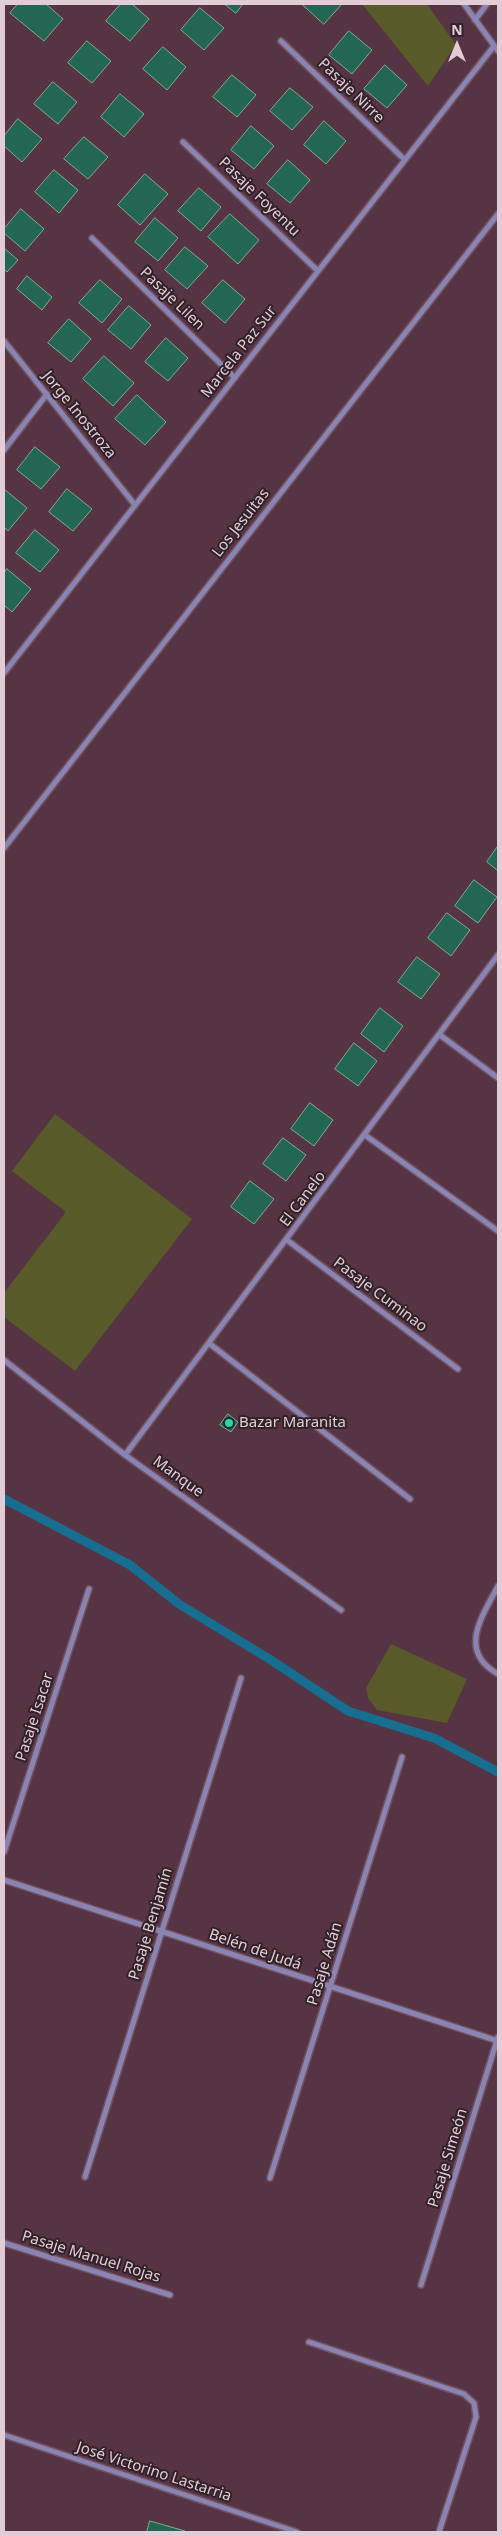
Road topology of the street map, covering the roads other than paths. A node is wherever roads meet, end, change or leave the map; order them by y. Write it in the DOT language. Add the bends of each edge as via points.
graph roads {
  1 [pos="464,4"];
  2 [pos="487,4"];
  3 [pos="475,20"];
  4 [pos="280,41"];
  5 [pos="494,46"];
  6 [pos="498,51"];
  7 [pos="183,142"];
  8 [pos="405,160"];
  9 [pos="498,214"];
  10 [pos="92,238"];
  11 [pos="318,271"];
  12 [pos="4,340"];
  13 [pos="235,378"];
  14 [pos="47,394"];
  15 [pos="4,450"];
  16 [pos="135,505"];
  17 [pos="4,673"];
  18 [pos="4,848"];
  19 [pos="498,955"];
  20 [pos="440,1035"];
  21 [pos="498,1078"];
  22 [pos="365,1135"];
  23 [pos="498,1231"];
  24 [pos="287,1240"];
  25 [pos="210,1344"];
  26 [pos="4,1360"];
  27 [pos="458,1369"];
  28 [pos="125,1455"];
  29 [pos="410,1499"];
  30 [pos="498,1586"];
  31 [pos="89,1589"];
  32 [pos="341,1610"];
  33 [pos="498,1674"];
  34 [pos="241,1678"];
  35 [pos="402,1757"];
  36 [pos="4,1852"];
  37 [pos="4,1880"];
  38 [pos="162,1932"];
  39 [pos="330,1988"];
  40 [pos="498,2040"];
  41 [pos="85,2177"];
  42 [pos="270,2178"];
  43 [pos="4,2243"];
  44 [pos="421,2285"];
  45 [pos="170,2295"];
  46 [pos="309,2342"];
  47 [pos="4,2435"];
  48 [pos="297,2532"];
  49 [pos="439,2532"];
  1 -- 3 [label="street"];
  2 -- 3 [label="street"];
  3 -- 5 [label="street"];
  4 -- 8 [label="street, Pasaje Nirre"];
  5 -- 6 [label="street"];
  5 -- 8 [label="street, Marcela Paz Sur"];
  7 -- 11 [label="street, Pasaje Foyentu"];
  8 -- 11 [label="street, Marcela Paz Sur"];
  9 -- 18 [label="street, Los Jesuitas"];
  10 -- 13 [label="street, Pasaje Lilen"];
  11 -- 13 [label="street, Marcela Paz Sur"];
  12 -- 14 [label="street, Jorge Inostroza"];
  13 -- 16 [label="street, Marcela Paz Sur"];
  14 -- 15 [label="street"];
  14 -- 16 [label="street, Jorge Inostroza"];
  16 -- 17 [label="street, Marcela Paz Sur"];
  19 -- 20 [label="street, El Canelo"];
  20 -- 21 [label="street"];
  20 -- 22 [label="street, El Canelo"];
  22 -- 23 [label="street"];
  22 -- 24 [label="street, El Canelo"];
  24 -- 25 [label="street, El Canelo"];
  24 -- 27 [label="street, Pasaje Cuminao"];
  25 -- 28 [label="street, El Canelo"];
  25 -- 29 [label="street"];
  26 -- 28 [label="street, Manque"];
  28 -- 32 [label="street, Manque"];
  30 -- 33 [label="street" via="477,1628 476,1651 488,1668"];
  31 -- 36 [label="street, Pasaje Isacar"];
  34 -- 38 [label="street, Pasaje Benjamín"];
  35 -- 39 [label="street, Pasaje Adán"];
  37 -- 38 [label="street, Belén de Judá"];
  38 -- 39 [label="street, Belén de Judá"];
  38 -- 41 [label="street, Pasaje Benjamín"];
  39 -- 40 [label="street, Belén de Judá"];
  39 -- 42 [label="street, Pasaje Adán"];
  40 -- 44 [label="street, Pasaje Simeón"];
  43 -- 45 [label="street, Pasaje Manuel Rojas"];
  46 -- 49 [label="street" via="464,2394 474,2403 476,2417"];
  47 -- 48 [label="street, José Victorino Lastarria"];
}
